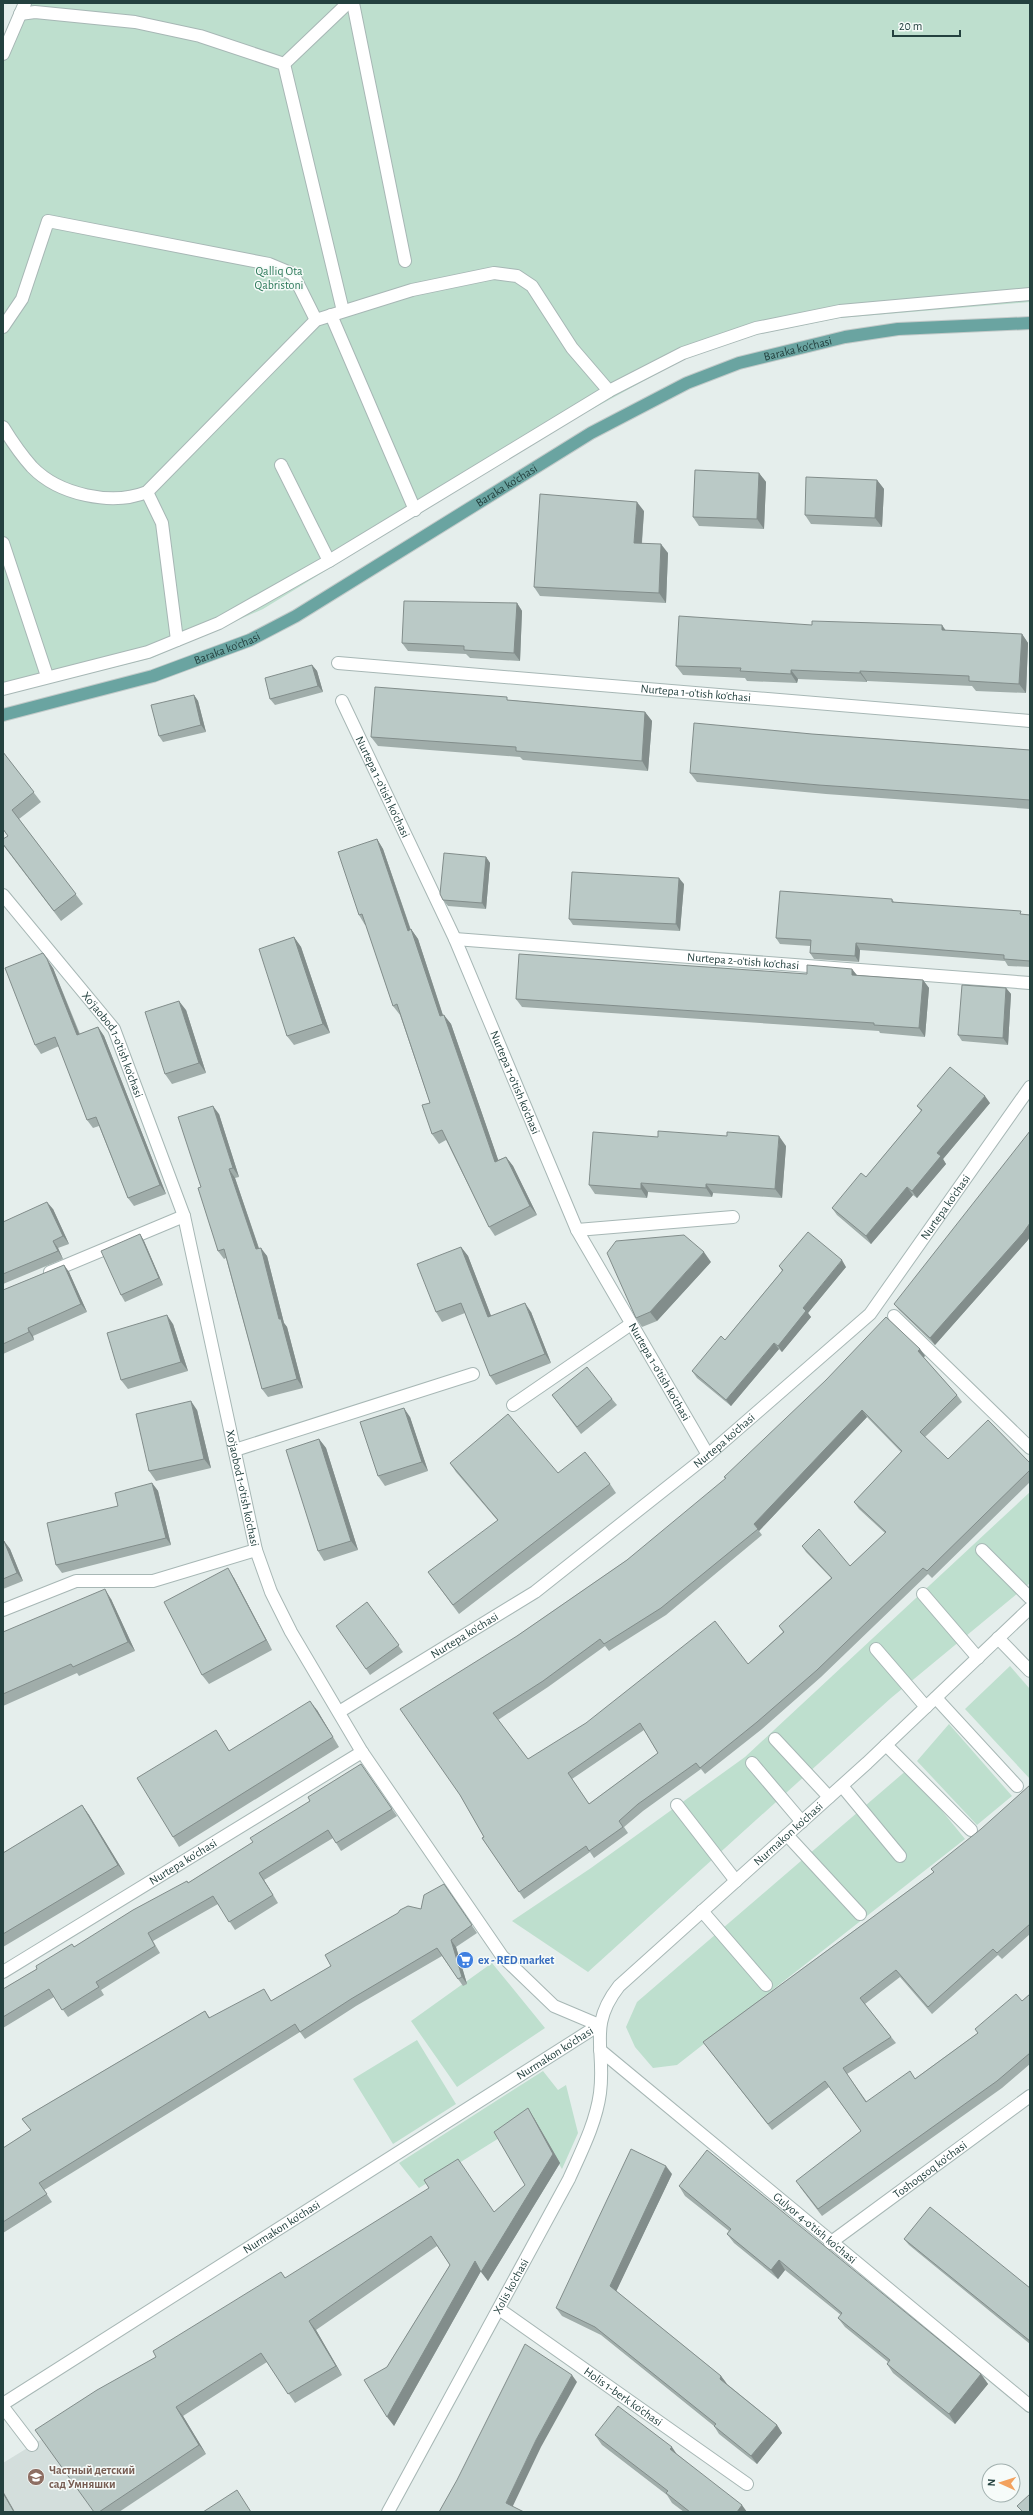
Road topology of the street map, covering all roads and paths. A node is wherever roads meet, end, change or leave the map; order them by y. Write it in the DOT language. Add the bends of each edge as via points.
graph roads {
  1 [pos="25,3"];
  2 [pos="348,3"];
  3 [pos="353,3"];
  4 [pos="20,14"];
  5 [pos="3,54"];
  6 [pos="284,64"];
  7 [pos="405,261"];
  8 [pos="1030,294"];
  9 [pos="342,311"];
  10 [pos="331,315"];
  11 [pos="316,320"];
  12 [pos="1030,323"];
  13 [pos="3,327"];
  14 [pos="609,391"];
  15 [pos="3,430"];
  16 [pos="281,465"];
  17 [pos="147,492"];
  18 [pos="415,510"];
  19 [pos="3,543"];
  20 [pos="329,561"];
  21 [pos="177,640"];
  22 [pos="338,663"];
  23 [pos="47,676"];
  24 [pos="3,689"];
  25 [pos="342,701"];
  26 [pos="3,715"];
  27 [pos="1030,721"];
  28 [pos="3,895"];
  29 [pos="455,938"];
  30 [pos="1030,983"];
  31 [pos="1030,1087"];
  32 [pos="184,1216"];
  33 [pos="733,1217"];
  34 [pos="577,1230"];
  35 [pos="39,1277"];
  36 [pos="894,1316"];
  37 [pos="631,1324"];
  38 [pos="473,1374"];
  39 [pos="513,1405"];
  40 [pos="1030,1448"];
  41 [pos="235,1450"];
  42 [pos="708,1455"];
  43 [pos="256,1550"];
  44 [pos="982,1550"];
  45 [pos="923,1594"];
  46 [pos="1030,1598"];
  47 [pos="1030,1608"];
  48 [pos="3,1610"];
  49 [pos="998,1638"];
  50 [pos="876,1649"];
  51 [pos="978,1658"];
  52 [pos="1030,1671"];
  53 [pos="936,1698"];
  54 [pos="926,1707"];
  55 [pos="339,1712"];
  56 [pos="775,1739"];
  57 [pos="886,1744"];
  58 [pos="362,1752"];
  59 [pos="752,1763"];
  60 [pos="842,1786"];
  61 [pos="1017,1786"];
  62 [pos="829,1797"];
  63 [pos="677,1805"];
  64 [pos="802,1822"];
  65 [pos="971,1830"];
  66 [pos="788,1834"];
  67 [pos="900,1856"];
  68 [pos="736,1881"];
  69 [pos="702,1911"];
  70 [pos="860,1914"];
  71 [pos="3,1972"];
  72 [pos="766,1984"];
  73 [pos="599,2024"];
  74 [pos="600,2050"];
  75 [pos="1030,2096"];
  76 [pos="830,2243"];
  77 [pos="500,2309"];
  78 [pos="3,2404"];
  79 [pos="1030,2406"];
  80 [pos="3,2407"];
  81 [pos="32,2446"];
  82 [pos="748,2484"];
  83 [pos="388,2512"];
  1 -- 4 [label="street"];
  2 -- 6 [label="street"];
  3 -- 7 [label="street"];
  4 -- 5 [label="street"];
  4 -- 6 [label="street" via="35,12 135,22 200,36"];
  6 -- 9 [label="street"];
  8 -- 14 [label="street" via="984,296 840,312 756,328 683,353"];
  9 -- 10 [label="street"];
  9 -- 14 [label="street" via="412,290 472,277 494,273 517,276 532,286 572,348"];
  10 -- 11 [label="street"];
  10 -- 18 [label="street"];
  11 -- 13 [label="street" via="293,274 269,264 48,221 22,299"];
  11 -- 17 [label="street"];
  12 -- 26 [label="main road, Baraka ko'chasi" via="999,327 898,329 845,337 739,363 687,383 591,433 296,616 250,640 153,676"];
  14 -- 18 [label="street"];
  15 -- 17 [label="street" via="33,467 70,490 90,496 133,498"];
  16 -- 20 [label="street"];
  17 -- 21 [label="street" via="162,523"];
  18 -- 20 [label="street"];
  19 -- 23 [label="street"];
  20 -- 21 [label="street" via="219,623"];
  21 -- 23 [label="street" via="148,652"];
  22 -- 27 [label="street, Nurtepa 1-o'tish ko'chasi"];
  23 -- 24 [label="street"];
  25 -- 29 [label="street, Nurtepa 1-o'tish ko'chasi"];
  28 -- 32 [label="street, Xo'jaobod 1-o'tish ko'chasi" via="114,1029"];
  29 -- 30 [label="street, Nurtepa 2-o'tish ko'chasi"];
  29 -- 34 [label="street, Nurtepa 1-o'tish ko'chasi"];
  31 -- 42 [label="street, Nurtepa ko'chasi" via="870,1314"];
  32 -- 35 [label="street"];
  32 -- 41 [label="street, Xo'jaobod 1-o'tish ko'chasi"];
  33 -- 34 [label="street"];
  34 -- 37 [label="street, Nurtepa 1-o'tish ko'chasi"];
  36 -- 40 [label="street"];
  37 -- 39 [label="street"];
  37 -- 42 [label="street, Nurtepa 1-o'tish ko'chasi"];
  38 -- 41 [label="street"];
  41 -- 43 [label="street, Xo'jaobod 1-o'tish ko'chasi"];
  42 -- 55 [label="street, Nurtepa ko'chasi" via="535,1592"];
  43 -- 48 [label="street, Xo'jaobod 1-o'tish ko'chasi" via="153,1581 76,1581"];
  43 -- 55 [label="street" via="271,1592 290,1632"];
  44 -- 46 [label="street"];
  45 -- 51 [label="street"];
  47 -- 49 [label="street, Nurmakon ko'chasi"];
  49 -- 51 [label="street, Nurmakon ko'chasi"];
  49 -- 52 [label="street"];
  50 -- 54 [label="street"];
  51 -- 53 [label="street, Nurmakon ko'chasi"];
  53 -- 54 [label="street, Nurmakon ko'chasi"];
  53 -- 61 [label="street"];
  54 -- 57 [label="street, Nurmakon ko'chasi"];
  55 -- 58 [label="street"];
  56 -- 62 [label="street"];
  57 -- 60 [label="street, Nurmakon ko'chasi"];
  57 -- 65 [label="street"];
  58 -- 71 [label="street, Nurtepa ko'chasi"];
  58 -- 73 [label="street" via="502,1956 554,2006"];
  59 -- 64 [label="street"];
  60 -- 62 [label="street, Nurmakon ko'chasi"];
  60 -- 67 [label="street"];
  62 -- 64 [label="street, Nurmakon ko'chasi"];
  63 -- 68 [label="street"];
  64 -- 66 [label="street, Nurmakon ko'chasi"];
  66 -- 68 [label="street, Nurmakon ko'chasi"];
  66 -- 70 [label="street"];
  68 -- 69 [label="street, Nurmakon ko'chasi"];
  69 -- 72 [label="street"];
  69 -- 73 [label="street, Nurmakon ko'chasi" via="619,1986 607,2003"];
  73 -- 74 [label="street, Xolis ko'chasi"];
  73 -- 78 [label="street, Nurmakon ko'chasi"];
  74 -- 76 [label="street, Gulyor 4-o'tish ko'chasi"];
  74 -- 77 [label="street, Xolis ko'chasi" via="600,2094 590,2130 569,2179"];
  75 -- 76 [label="street, Toshoqsoq ko'chasi"];
  76 -- 79 [label="street, Gulyor 4-o'tish ko'chasi"];
  77 -- 82 [label="street, Holis 1-berk ko'chasi"];
  77 -- 83 [label="street, Xolis ko'chasi"];
  80 -- 81 [label="street"];
}
